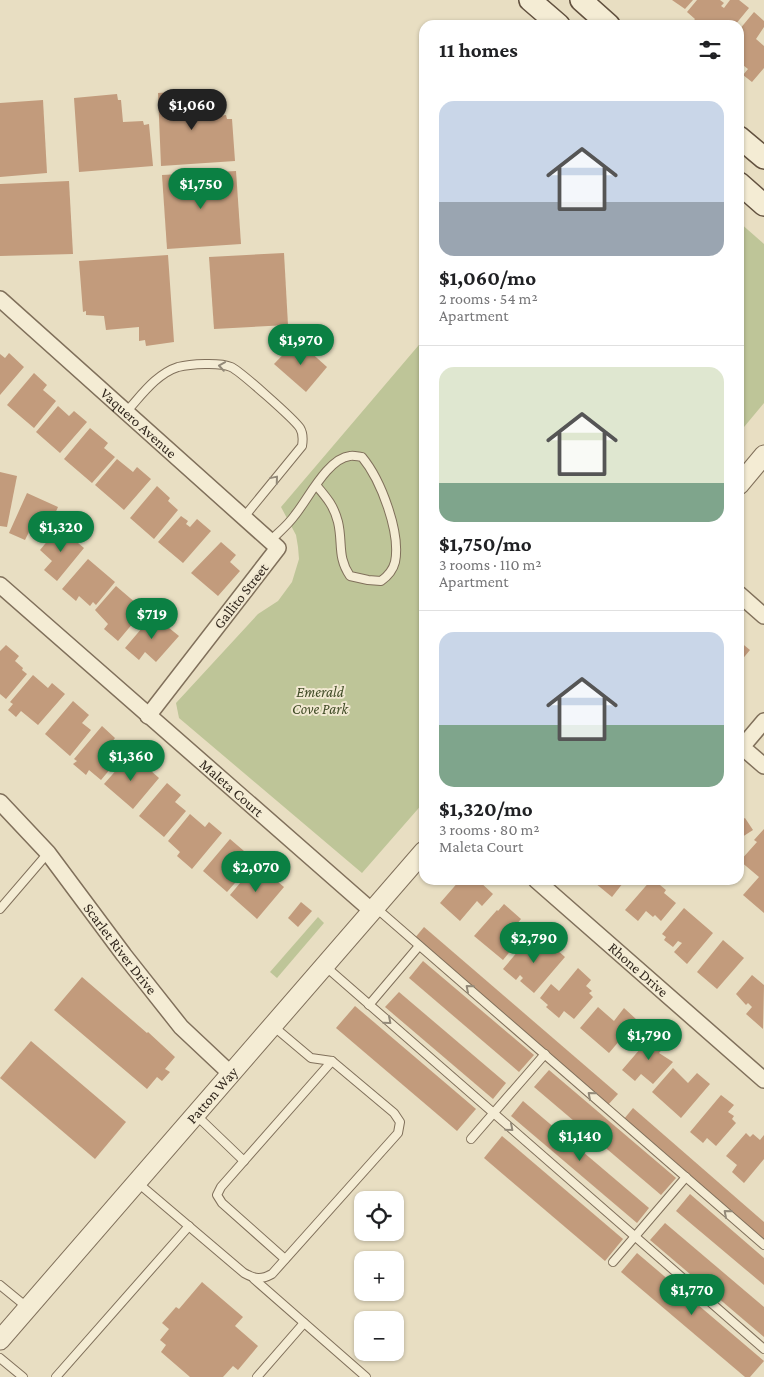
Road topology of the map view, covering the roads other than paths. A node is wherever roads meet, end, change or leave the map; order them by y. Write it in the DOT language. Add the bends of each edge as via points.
graph roads {
  1 [pos="530,0"];
  2 [pos="581,0"];
  3 [pos="553,20"];
  4 [pos="603,20"];
  5 [pos="744,141"];
  6 [pos="764,158"];
  7 [pos="744,187"];
  8 [pos="764,205"];
  9 [pos="0,299"];
  10 [pos="126,412"];
  11 [pos="764,455"];
  12 [pos="744,479"];
  13 [pos="316,486"];
  14 [pos="244,517"];
  15 [pos="274,544"];
  16 [pos="0,585"];
  17 [pos="744,598"];
  18 [pos="764,616"];
  19 [pos="148,716"];
  20 [pos="764,721"];
  21 [pos="744,744"];
  22 [pos="744,748"];
  23 [pos="764,766"];
  24 [pos="0,802"];
  25 [pos="7,815"];
  26 [pos="48,853"];
  27 [pos="419,857"];
  28 [pos="542,885"];
  29 [pos="0,909"];
  30 [pos="374,909"];
  31 [pos="420,946"];
  32 [pos="324,966"];
  33 [pos="369,1005"];
  34 [pos="273,1026"];
  35 [pos="545,1054"];
  36 [pos="332,1061"];
  37 [pos="231,1074"];
  38 [pos="764,1080"];
  39 [pos="494,1113"];
  40 [pos="196,1115"];
  41 [pos="471,1139"];
  42 [pos="244,1161"];
  43 [pos="686,1177"];
  44 [pos="137,1182"];
  45 [pos="189,1226"];
  46 [pos="635,1236"];
  47 [pos="764,1245"];
  48 [pos="285,1259"];
  49 [pos="613,1262"];
  50 [pos="254,1279"];
  51 [pos="0,1285"];
  52 [pos="28,1308"];
  53 [pos="304,1323"];
  54 [pos="0,1340"];
  55 [pos="764,1349"];
  56 [pos="0,1358"];
  57 [pos="23,1377"];
  58 [pos="56,1377"];
  59 [pos="257,1377"];
  60 [pos="366,1377"];
  1 -- 3 [label="main road"];
  2 -- 4 [label="main road"];
  5 -- 6 [label="main road"];
  7 -- 8 [label="main road"];
  9 -- 10 [label="street, Vaquero Avenue"];
  10 -- 14 [label="street, Vaquero Avenue"];
  14 -- 10 [label="lane, one-way" via="302,446 300,428 288,415 232,368 220,364 178,367 167,372 152,383"];
  11 -- 12 [label="street"];
  13 -- 13 [label="lane" via="333,465 351,455 362,457 372,469 390,513 395,548 394,563 382,581 350,576 340,556 338,524 330,501"];
  13 -- 15 [label="lane"];
  14 -- 15 [label="street, Vaquero Avenue"];
  15 -- 19 [label="street, Gallito Street"];
  16 -- 19 [label="street, Maleta Court"];
  17 -- 18 [label="street"];
  19 -- 30 [label="street, Maleta Court"];
  20 -- 21 [label="street"];
  22 -- 23 [label="street"];
  24 -- 25 [label="street, Scarlet River Drive"];
  25 -- 26 [label="street, Scarlet River Drive"];
  26 -- 29 [label="lane"];
  26 -- 37 [label="street, Scarlet River Drive" via="181,1027"];
  27 -- 30 [label="street, Patton Way"];
  28 -- 38 [label="street, Rhone Drive"];
  30 -- 31 [label="lane"];
  30 -- 32 [label="street, Patton Way"];
  31 -- 33 [label="lane"];
  35 -- 31 [label="lane, one-way"];
  32 -- 33 [label="lane"];
  32 -- 34 [label="street, Patton Way"];
  33 -- 39 [label="lane, one-way"];
  34 -- 36 [label="lane" via="311,1058"];
  34 -- 37 [label="street, Patton Way"];
  35 -- 39 [label="lane"];
  43 -- 35 [label="lane, one-way"];
  36 -- 42 [label="lane"];
  36 -- 48 [label="lane" via="394,1113 400,1122 398,1133"];
  37 -- 40 [label="street, Patton Way"];
  39 -- 41 [label="lane"];
  39 -- 46 [label="lane, one-way"];
  40 -- 42 [label="lane"];
  40 -- 44 [label="street, Patton Way"];
  42 -- 48 [label="lane" via="217,1195"];
  43 -- 46 [label="lane"];
  47 -- 43 [label="lane, one-way"];
  44 -- 45 [label="lane"];
  44 -- 52 [label="street, Patton Way"];
  45 -- 50 [label="lane"];
  45 -- 58 [label="lane"];
  46 -- 49 [label="lane"];
  46 -- 55 [label="lane"];
  48 -- 50 [label="lane" via="272,1274"];
  50 -- 53 [label="lane"];
  51 -- 52 [label="lane"];
  52 -- 54 [label="street, Patton Way"];
  53 -- 59 [label="lane"];
  53 -- 60 [label="lane"];
  56 -- 57 [label="lane"];
}
